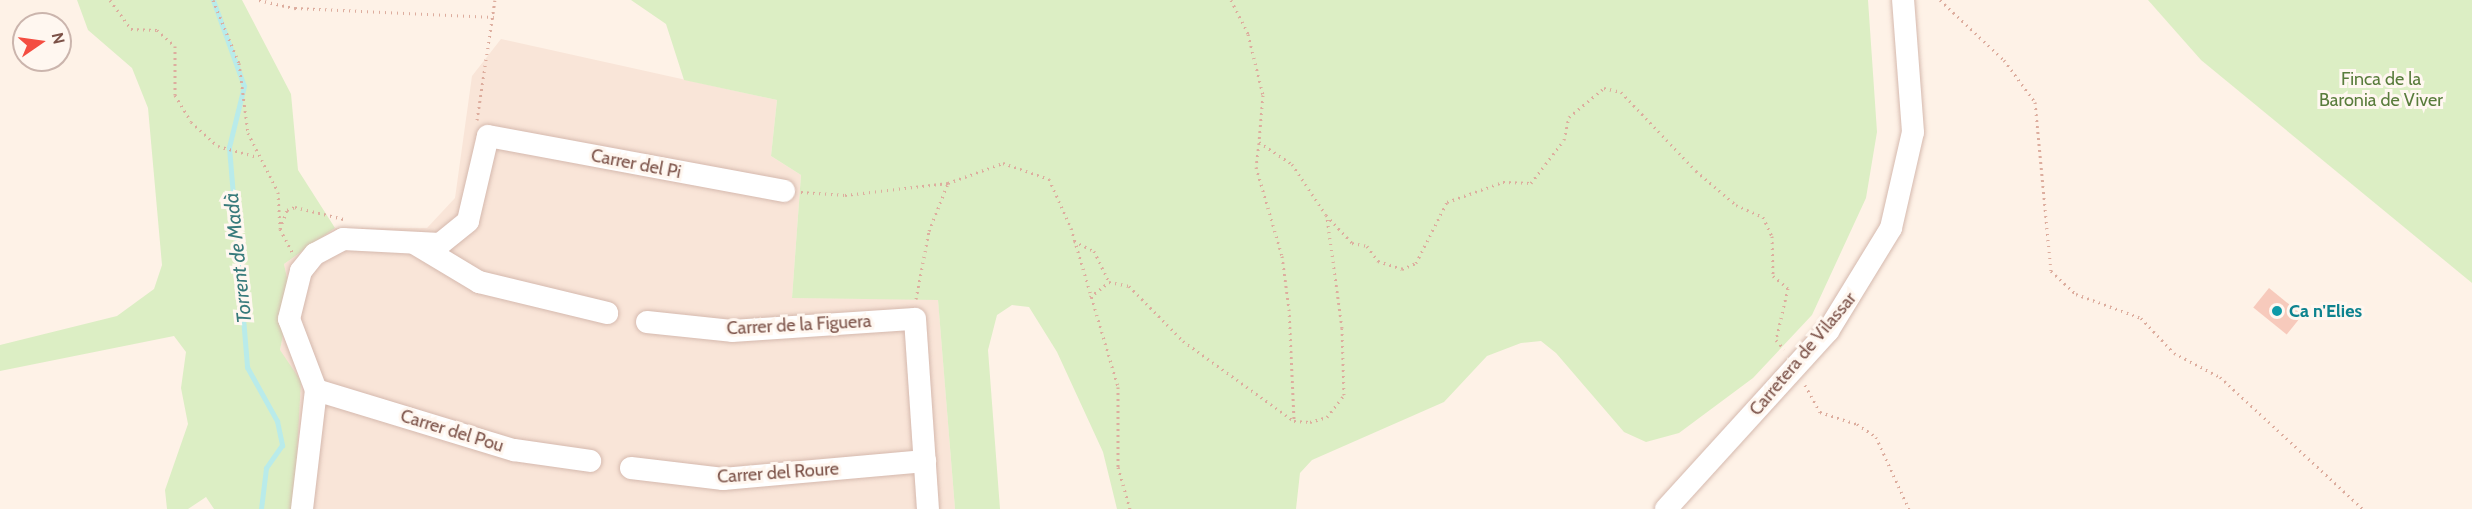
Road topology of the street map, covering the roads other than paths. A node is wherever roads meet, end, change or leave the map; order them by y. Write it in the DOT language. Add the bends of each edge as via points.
graph roads {
  1 [pos="1903,0"];
  2 [pos="784,191"];
  3 [pos="414,243"];
  4 [pos="607,313"];
  5 [pos="647,322"];
  6 [pos="316,390"];
  7 [pos="590,461"];
  8 [pos="925,461"];
  9 [pos="631,468"];
  10 [pos="302,509"];
  11 [pos="928,509"];
  12 [pos="1666,509"];
  1 -- 12 [label="street, Carretera de Vilassar" via="1913,132 1903,193 1874,264 1798,364"];
  2 -- 3 [label="street, Carrer del Pi" via="482,131 468,221 440,244"];
  3 -- 4 [label="street" via="479,282"];
  3 -- 6 [label="street" via="343,239 315,254 301,271 289,319"];
  5 -- 8 [label="street, Carrer de la Figuera" via="732,331 915,319"];
  6 -- 7 [label="street, Carrer del Pou" via="514,450"];
  6 -- 10 [label="street"];
  8 -- 9 [label="street, Carrer del Roure" via="723,479"];
  8 -- 11 [label="street"];
}
